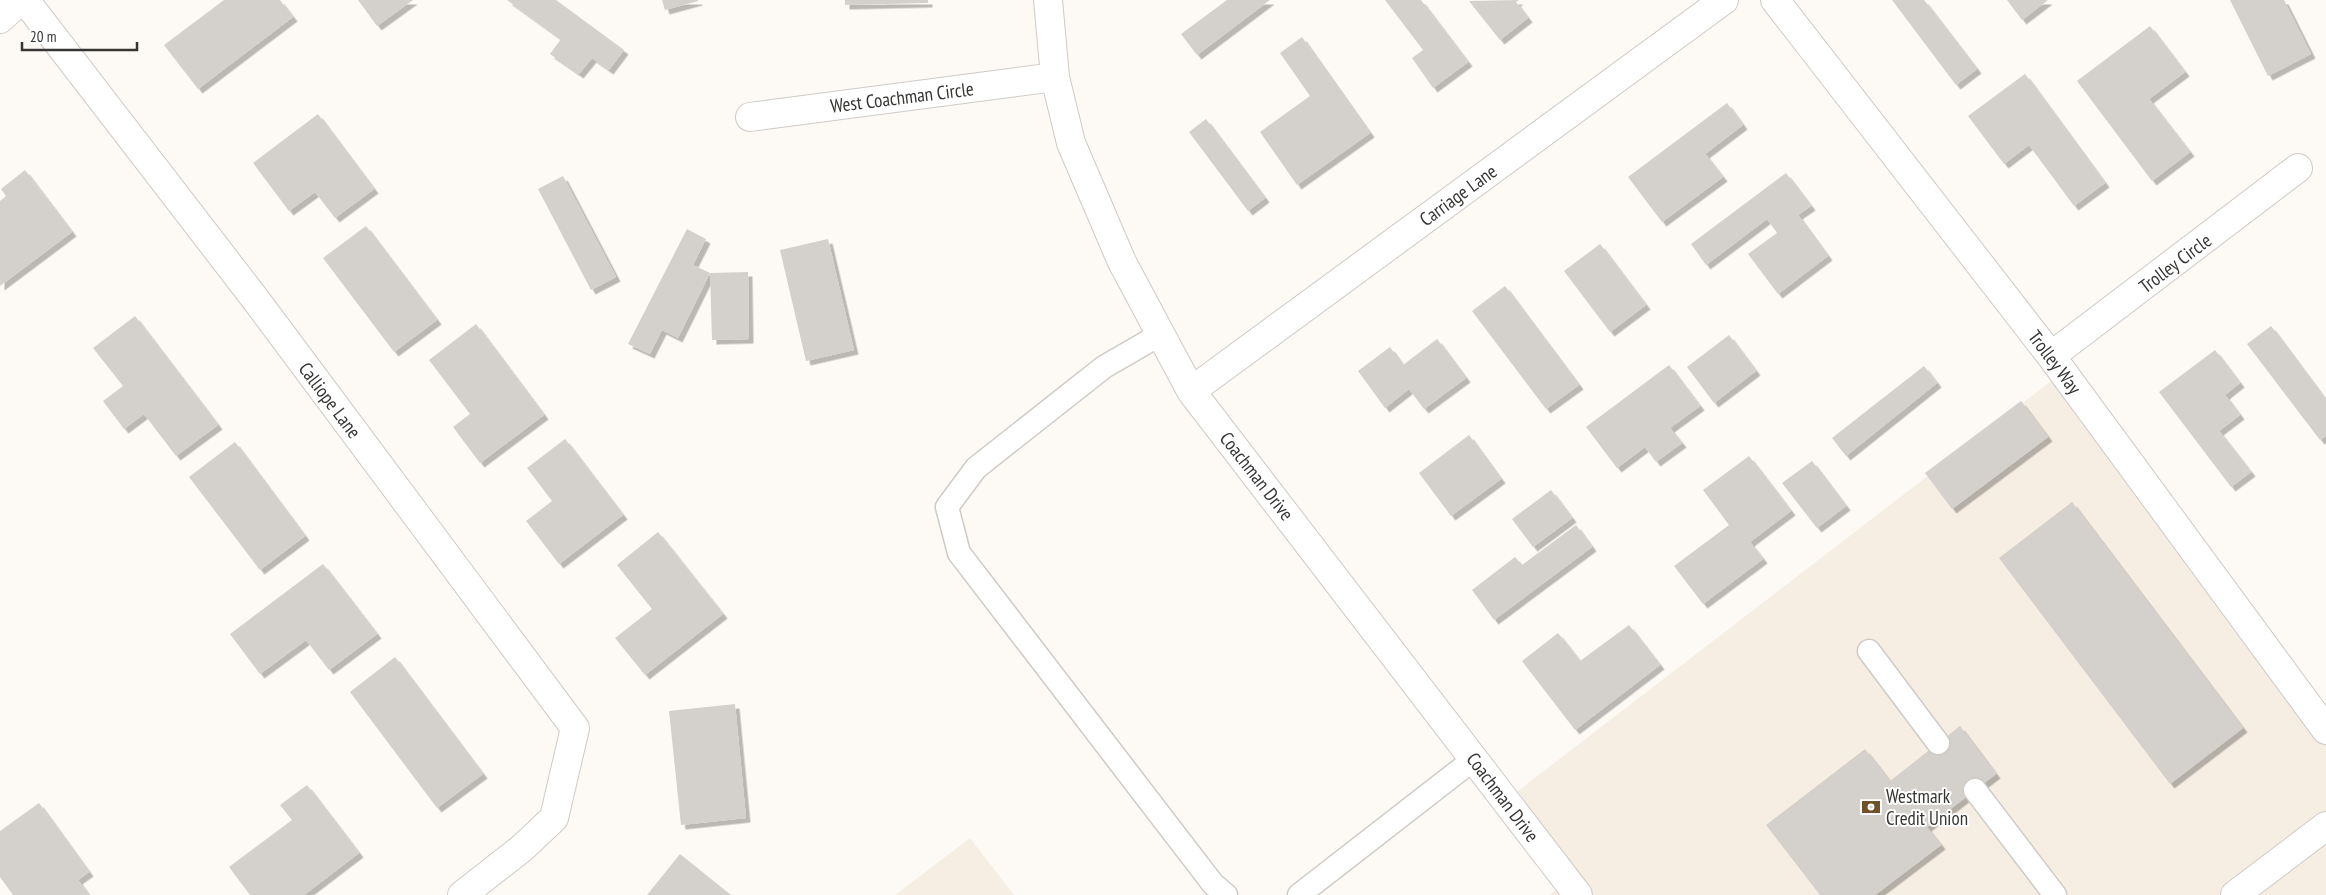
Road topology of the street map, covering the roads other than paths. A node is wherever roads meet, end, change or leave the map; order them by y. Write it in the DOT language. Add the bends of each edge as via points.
graph roads {
  1 [pos="21,0"];
  2 [pos="25,0"];
  3 [pos="1048,0"];
  4 [pos="1724,0"];
  5 [pos="1774,0"];
  6 [pos="0,19"];
  7 [pos="1055,76"];
  8 [pos="750,117"];
  9 [pos="2298,168"];
  10 [pos="1161,334"];
  11 [pos="2051,356"];
  12 [pos="1191,391"];
  13 [pos="1869,651"];
  14 [pos="2326,730"];
  15 [pos="1938,743"];
  16 [pos="1474,759"];
  17 [pos="1975,790"];
  18 [pos="2326,826"];
  19 [pos="462,895"];
  20 [pos="1226,895"];
  21 [pos="1299,895"];
  22 [pos="1578,895"];
  23 [pos="2055,895"];
  24 [pos="2235,895"];
  1 -- 6 [label="street"];
  2 -- 19 [label="street, Calliope Lane" via="256,300 575,728 554,818 521,849"];
  3 -- 7 [label="street, Coachman Drive"];
  4 -- 12 [label="street, Carriage Lane"];
  5 -- 11 [label="street, Trolley Way"];
  7 -- 8 [label="street, West Coachman Circle"];
  7 -- 10 [label="street, Coachman Drive" via="1071,143 1122,262"];
  9 -- 11 [label="street, Trolley Circle"];
  10 -- 12 [label="street, Coachman Drive"];
  10 -- 20 [label="lane" via="1104,367 976,468 947,507 959,553 1213,884"];
  11 -- 14 [label="street, Trolley Way"];
  12 -- 16 [label="street, Coachman Drive"];
  13 -- 15 [label="lane"];
  16 -- 21 [label="lane"];
  16 -- 22 [label="street, Coachman Drive"];
  17 -- 23 [label="lane"];
  18 -- 24 [label="street"];
}
